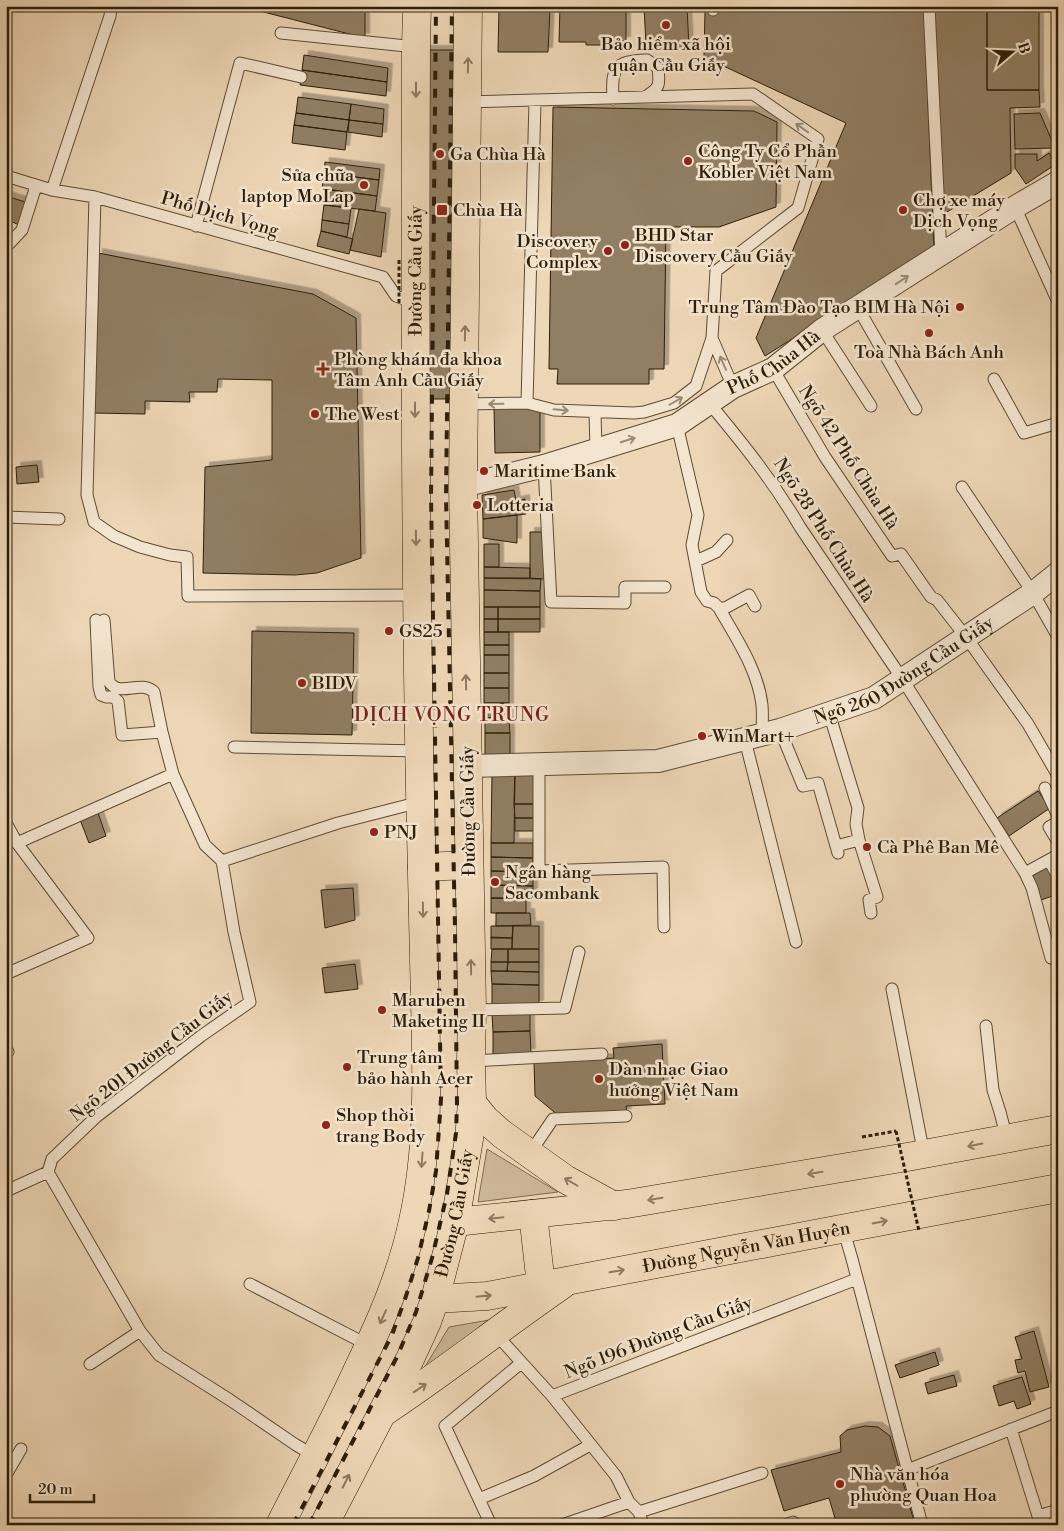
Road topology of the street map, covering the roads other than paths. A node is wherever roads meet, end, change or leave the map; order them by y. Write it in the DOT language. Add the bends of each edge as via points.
graph roads {
  1 [pos="111,6"];
  2 [pos="417,6"];
  3 [pos="468,6"];
  4 [pos="929,6"];
  5 [pos="281,33"];
  6 [pos="416,48"];
  7 [pos="300,76"];
  8 [pos="644,98"];
  9 [pos="613,99"];
  10 [pos="467,102"];
  11 [pos="535,102"];
  12 [pos="6,176"];
  13 [pos="1058,182"];
  14 [pos="36,186"];
  15 [pos="52,190"];
  16 [pos="95,197"];
  17 [pos="1016,207"];
  18 [pos="196,226"];
  19 [pos="6,247"];
  20 [pos="941,255"];
  21 [pos="1058,302"];
  22 [pos="407,303"];
  23 [pos="858,308"];
  24 [pos="822,330"];
  25 [pos="712,338"];
  26 [pos="773,369"];
  27 [pos="994,380"];
  28 [pos="734,387"];
  29 [pos="527,403"];
  30 [pos="464,404"];
  31 [pos="710,404"];
  32 [pos="870,406"];
  33 [pos="916,409"];
  34 [pos="594,412"];
  35 [pos="1058,423"];
  36 [pos="677,424"];
  37 [pos="596,450"];
  38 [pos="544,466"];
  39 [pos="463,486"];
  40 [pos="962,487"];
  41 [pos="6,517"];
  42 [pos="59,519"];
  43 [pos="726,540"];
  44 [pos="696,562"];
  45 [pos="1058,573"];
  46 [pos="665,587"];
  47 [pos="1033,593"];
  48 [pos="417,596"];
  49 [pos="755,606"];
  50 [pos="719,608"];
  51 [pos="966,637"];
  52 [pos="1058,637"];
  53 [pos="903,680"];
  54 [pos="829,713"];
  55 [pos="162,732"];
  56 [pos="762,735"];
  57 [pos="234,747"];
  58 [pos="419,751"];
  59 [pos="539,765"];
  60 [pos="468,766"];
  61 [pos="173,774"];
  62 [pos="1057,774"];
  63 [pos="1045,788"];
  64 [pos="420,802"];
  65 [pos="1058,816"];
  66 [pos="1058,822"];
  67 [pos="6,823"];
  68 [pos="859,840"];
  69 [pos="1058,842"];
  70 [pos="17,843"];
  71 [pos="1054,858"];
  72 [pos="222,861"];
  73 [pos="469,865"];
  74 [pos="422,867"];
  75 [pos="1025,873"];
  76 [pos="1058,876"];
  77 [pos="871,913"];
  78 [pos="664,927"];
  79 [pos="796,942"];
  80 [pos="579,952"];
  81 [pos="1051,958"];
  82 [pos="6,974"];
  83 [pos="892,989"];
  84 [pos="472,1010"];
  85 [pos="986,1026"];
  86 [pos="602,1054"];
  87 [pos="471,1062"];
  88 [pos="472,1103"];
  89 [pos="626,1116"];
  90 [pos="1058,1129"];
  91 [pos="1006,1139"];
  92 [pos="530,1153"];
  93 [pos="924,1154"];
  94 [pos="48,1172"];
  95 [pos="1058,1188"];
  96 [pos="6,1190"];
  97 [pos="614,1206"];
  98 [pos="533,1214"];
  99 [pos="455,1222"];
  100 [pos="843,1228"];
  101 [pos="857,1279"];
  102 [pos="569,1280"];
  103 [pos="250,1284"];
  104 [pos="541,1285"];
  105 [pos="435,1299"];
  106 [pos="140,1331"];
  107 [pos="494,1332"];
  108 [pos="370,1346"];
  109 [pos="90,1364"];
  110 [pos="521,1364"];
  111 [pos="552,1396"];
  112 [pos="1058,1411"];
  113 [pos="380,1415"];
  114 [pos="1011,1429"];
  115 [pos="590,1445"];
  116 [pos="21,1449"];
  117 [pos="315,1456"];
  118 [pos="907,1470"];
  119 [pos="762,1473"];
  120 [pos="6,1475"];
  121 [pos="479,1500"];
  122 [pos="629,1502"];
  123 [pos="1058,1510"];
  124 [pos="639,1512"];
  125 [pos="280,1525"];
  126 [pos="324,1525"];
  127 [pos="491,1525"];
  128 [pos="562,1525"];
  129 [pos="643,1525"];
  130 [pos="922,1525"];
  1 -- 15 [label="lane"];
  2 -- 6 [label="main road, Đường Cầu Giấy"];
  10 -- 3 [label="main road, Đường Cầu Giấy, one-way"];
  4 -- 20 [label="lane"];
  5 -- 6 [label="lane"];
  6 -- 22 [label="main road, Đường Cầu Giấy, one-way"];
  7 -- 18 [label="lane" via="240,63"];
  8 -- 9 [label="lane"];
  8 -- 9 [label="lane" via="656,91 660,82 658,68 647,60 629,60 615,68"];
  25 -- 8 [label="lane, one-way" via="716,271 798,208 818,139 753,94"];
  9 -- 11 [label="lane"];
  10 -- 11 [label="lane"];
  30 -- 10 [label="main road, Đường Cầu Giấy, one-way"];
  11 -- 29 [label="lane"];
  12 -- 14 [label="lane, Phố Dịch Vọng"];
  13 -- 17 [label="street, Phố Chùa Hà"];
  14 -- 15 [label="lane, Phố Dịch Vọng"];
  14 -- 19 [label="lane" via="22,230"];
  15 -- 16 [label="lane, Phố Dịch Vọng"];
  16 -- 18 [label="lane, Phố Dịch Vọng"];
  16 -- 48 [label="lane" via="87,495 94,522 114,536 140,547 187,557 188,596"];
  17 -- 20 [label="street, Phố Chùa Hà"];
  17 -- 21 [label="lane"];
  18 -- 22 [label="lane, Phố Dịch Vọng" via="383,277 396,296"];
  23 -- 20 [label="street, Phố Chùa Hà, one-way"];
  22 -- 48 [label="main road, Đường Cầu Giấy, one-way"];
  23 -- 24 [label="street, Phố Chùa Hà"];
  23 -- 33 [label="lane"];
  24 -- 26 [label="street, Phố Chùa Hà"];
  24 -- 32 [label="lane"];
  28 -- 25 [label="lane, one-way"];
  34 -- 25 [label="lane, one-way" via="644,412 674,404 696,386"];
  26 -- 28 [label="street, Phố Chùa Hà"];
  26 -- 51 [label="lane, Ngõ 42 Phố Chùa Hà" via="825,457 892,556 901,554 931,597"];
  27 -- 35 [label="lane" via="1024,433"];
  28 -- 31 [label="street, Phố Chùa Hà"];
  29 -- 30 [label="lane, one-way"];
  29 -- 34 [label="lane, one-way" via="554,410"];
  30 -- 39 [label="main road, Đường Cầu Giấy"];
  31 -- 36 [label="street, Phố Chùa Hà"];
  31 -- 53 [label="lane, Ngõ 28 Phố Chùa Hà" via="758,462"];
  34 -- 37 [label="lane"];
  37 -- 36 [label="street, Phố Chùa Hà, one-way"];
  36 -- 44 [label="lane" via="698,515 692,545"];
  37 -- 38 [label="street, Phố Chùa Hà"];
  38 -- 39 [label="street, Phố Chùa Hà"];
  38 -- 46 [label="lane" via="551,602 624,603 625,587"];
  60 -- 39 [label="main road, Đường Cầu Giấy, one-way"];
  40 -- 47 [label="lane"];
  41 -- 42 [label="lane"];
  43 -- 44 [label="lane" via="716,552"];
  44 -- 50 [label="lane" via="701,592 707,601 714,602"];
  45 -- 47 [label="street, Ngõ 260 Đường Cầu Giấy"];
  47 -- 51 [label="street, Ngõ 260 Đường Cầu Giấy"];
  47 -- 52 [label="lane"];
  48 -- 58 [label="main road, Đường Cầu Giấy"];
  49 -- 50 [label="lane" via="749,595"];
  50 -- 56 [label="lane" via="746,657 760,691"];
  51 -- 53 [label="street, Ngõ 260 Đường Cầu Giấy"];
  51 -- 62 [label="lane" via="1028,724"];
  53 -- 54 [label="street, Ngõ 260 Đường Cầu Giấy" via="874,698"];
  53 -- 75 [label="lane, Ngõ 28 Phố Chùa Hà"];
  54 -- 56 [label="street, Ngõ 260 Đường Cầu Giấy"];
  54 -- 68 [label="lane" via="858,808"];
  55 -- 55 [label="lane" via="154,692 146,687 117,689 109,682 100,620 99,687 101,695 118,701 122,735"];
  55 -- 61 [label="lane"];
  56 -- 59 [label="street, Ngõ 260 Đường Cầu Giấy" via="658,761"];
  56 -- 68 [label="lane" via="803,786 818,782 837,850"];
  56 -- 79 [label="lane"];
  57 -- 58 [label="lane"];
  58 -- 64 [label="main road, Đường Cầu Giấy"];
  59 -- 60 [label="street, Ngõ 260 Đường Cầu Giấy"];
  59 -- 78 [label="lane" via="539,871 663,867"];
  60 -- 73 [label="main road, Đường Cầu Giấy"];
  61 -- 70 [label="lane"];
  61 -- 72 [label="lane" via="205,845"];
  63 -- 65 [label="lane"];
  64 -- 72 [label="lane" via="338,823"];
  64 -- 74 [label="main road, Đường Cầu Giấy"];
  66 -- 69 [label="lane" via="1049,827"];
  67 -- 70 [label="lane"];
  68 -- 77 [label="lane" via="877,898 869,900"];
  70 -- 82 [label="lane" via="88,938"];
  71 -- 75 [label="lane"];
  71 -- 76 [label="lane"];
  72 -- 94 [label="lane, Ngõ 201 Đường Cầu Giấy" via="250,1002 96,1117 52,1159"];
  73 -- 74 [label="main road"];
  84 -- 73 [label="main road, Đường Cầu Giấy, one-way"];
  74 -- 108 [label="main road, Đường Cầu Giấy, one-way" via="426,1059 422,1173 403,1261 390,1302"];
  75 -- 81 [label="lane, Ngõ 28 Phố Chùa Hà"];
  80 -- 84 [label="lane" via="565,1008"];
  83 -- 93 [label="lane"];
  84 -- 87 [label="main road, Đường Cầu Giấy"];
  85 -- 91 [label="lane" via="993,1090"];
  86 -- 87 [label="lane"];
  87 -- 88 [label="main road, Đường Cầu Giấy"];
  88 -- 92 [label="main road" via="485,1119"];
  88 -- 99 [label="main road, Đường Cầu Giấy" via="467,1156"];
  89 -- 92 [label="lane" via="553,1119"];
  90 -- 91 [label="main road"];
  91 -- 93 [label="main road, one-way"];
  97 -- 92 [label="main road, one-way" via="565,1179"];
  93 -- 97 [label="main road, one-way"];
  94 -- 96 [label="lane"];
  94 -- 106 [label="lane"];
  100 -- 95 [label="main road, Đường Nguyễn Văn Huyên, one-way"];
  97 -- 98 [label="main road"];
  98 -- 99 [label="main road, one-way"];
  98 -- 104 [label="main road"];
  99 -- 105 [label="main road, Đường Cầu Giấy"];
  100 -- 101 [label="lane"];
  102 -- 100 [label="main road, Đường Nguyễn Văn Huyên, one-way"];
  101 -- 111 [label="lane, Ngõ 196 Đường Cầu Giấy"];
  101 -- 118 [label="lane"];
  102 -- 104 [label="main road, Đường Nguyễn Văn Huyên"];
  102 -- 107 [label="main road"];
  103 -- 108 [label="lane"];
  105 -- 104 [label="main road, Đường Nguyễn Văn Huyên, one-way" via="487,1296"];
  105 -- 113 [label="main road, Đường Cầu Giấy" via="410,1359"];
  106 -- 109 [label="lane"];
  106 -- 117 [label="lane" via="159,1355"];
  107 -- 110 [label="lane, Ngõ 196 Đường Cầu Giấy"];
  113 -- 107 [label="main road, one-way"];
  108 -- 117 [label="main road, Đường Cầu Giấy"];
  110 -- 111 [label="lane, Ngõ 196 Đường Cầu Giấy"];
  110 -- 121 [label="lane" via="445,1426"];
  111 -- 115 [label="lane"];
  112 -- 114 [label="lane"];
  126 -- 113 [label="main road, Đường Cầu Giấy, one-way"];
  114 -- 118 [label="lane"];
  114 -- 123 [label="lane" via="1038,1516"];
  115 -- 121 [label="lane" via="534,1476"];
  115 -- 122 [label="lane" via="616,1476"];
  116 -- 120 [label="lane"];
  117 -- 125 [label="main road, Đường Cầu Giấy"];
  118 -- 130 [label="lane"];
  119 -- 124 [label="lane"];
  121 -- 127 [label="lane"];
  122 -- 124 [label="lane"];
  122 -- 128 [label="lane"];
  124 -- 129 [label="lane"];
}
